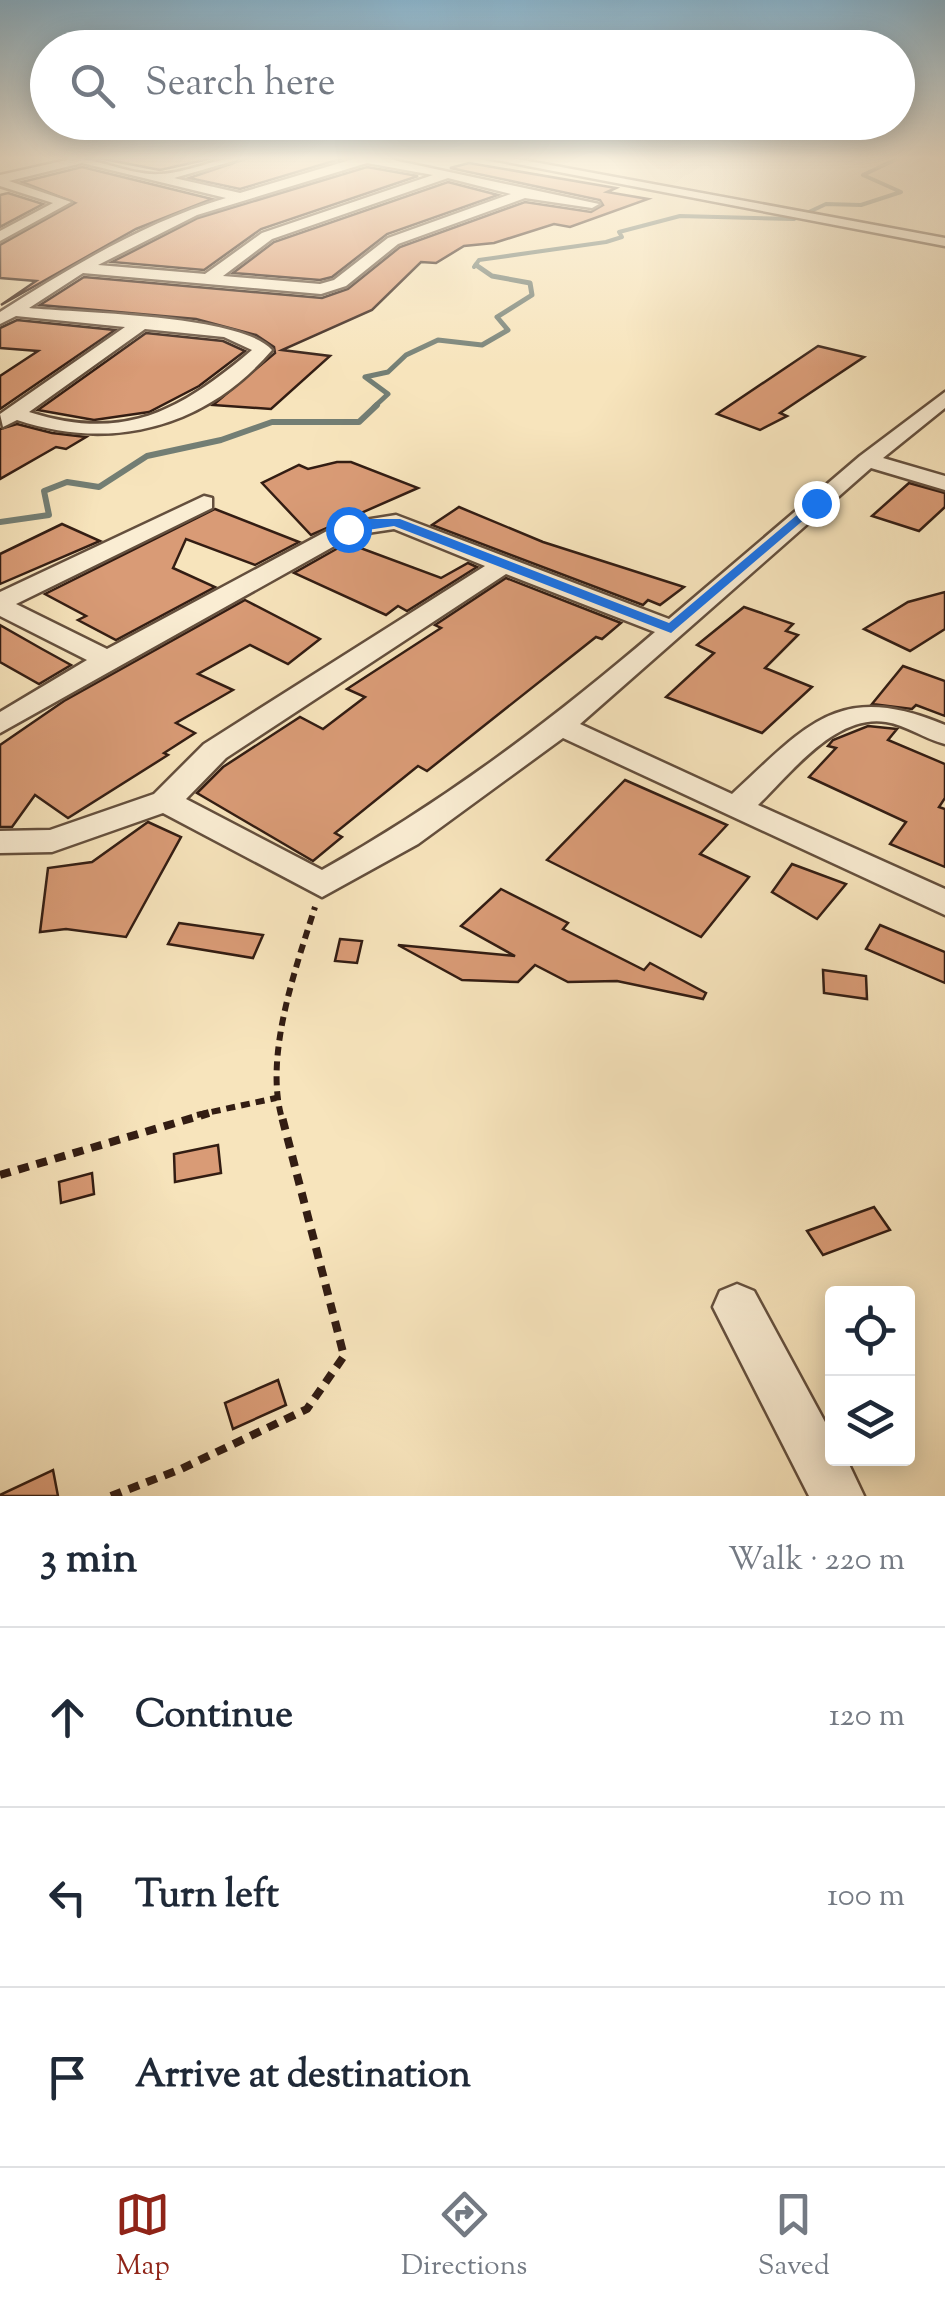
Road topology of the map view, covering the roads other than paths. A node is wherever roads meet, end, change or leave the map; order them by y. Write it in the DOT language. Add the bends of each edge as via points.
graph roads {
  1 [pos="16,227"];
  2 [pos="20,227"];
  3 [pos="162,227"];
  4 [pos="294,227"];
  5 [pos="432,227"];
  6 [pos="861,227"];
  7 [pos="0,237"];
  8 [pos="945,242"];
  9 [pos="80,268"];
  10 [pos="206,280"];
  11 [pos="7,315"];
  12 [pos="141,324"];
  13 [pos="945,398"];
  14 [pos="8,418"];
  15 [pos="933,419"];
  16 [pos="867,460"];
  17 [pos="945,483"];
  18 [pos="204,503"];
  19 [pos="504,566"];
  20 [pos="0,604"];
  21 [pos="671,629"];
  22 [pos="107,660"];
  23 [pos="0,724"];
  24 [pos="557,724"];
  25 [pos="945,736"];
  26 [pos="165,801"];
  27 [pos="736,808"];
  28 [pos="0,842"];
  29 [pos="945,903"];
  30 [pos="737,1307"];
  31 [pos="836,1496"];
  1 -- 2 [label="street"];
  2 -- 7 [label="street"];
  3 -- 9 [label="street"];
  4 -- 10 [label="street" via="267,236"];
  5 -- 10 [label="street" via="392,241 340,284 321,289"];
  6 -- 8 [label="street"];
  9 -- 10 [label="street"];
  9 -- 11 [label="street"];
  11 -- 12 [label="street"];
  12 -- 14 [label="street"];
  12 -- 14 [label="street" via="238,334 263,350 192,407 165,420 84,429"];
  13 -- 15 [label="street"];
  15 -- 16 [label="street"];
  16 -- 17 [label="street"];
  16 -- 21 [label="street"];
  18 -- 20 [label="street"];
  19 -- 21 [label="street"];
  19 -- 22 [label="street" via="396,522 369,522"];
  19 -- 26 [label="street" via="215,751"];
  20 -- 22 [label="street"];
  21 -- 24 [label="street"];
  22 -- 23 [label="street"];
  24 -- 26 [label="street" via="480,790 392,849 322,885"];
  24 -- 27 [label="street"];
  25 -- 27 [label="street" via="885,713 856,714 834,722"];
  26 -- 28 [label="street" via="52,841"];
  27 -- 29 [label="street"];
  30 -- 31 [label="street"];
}
